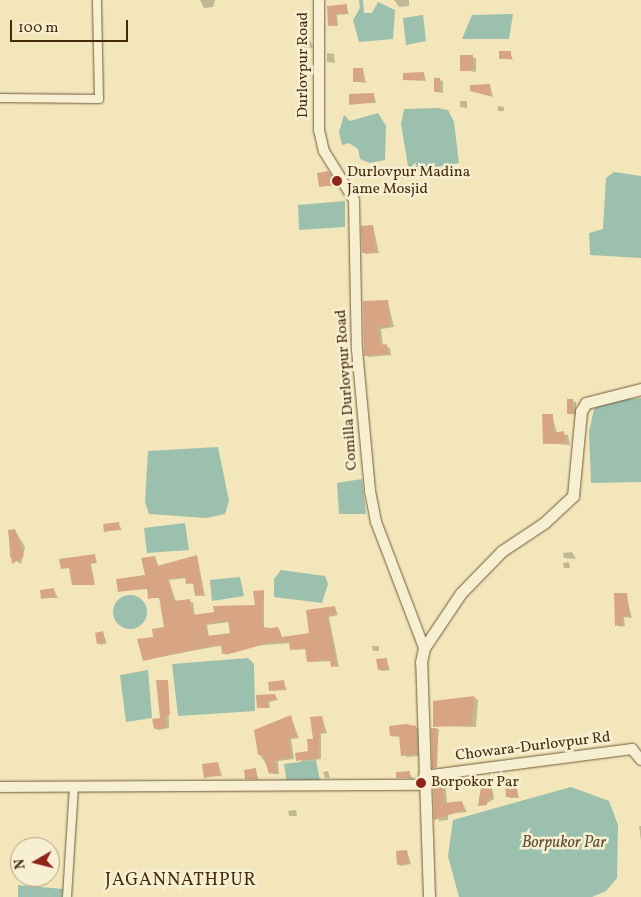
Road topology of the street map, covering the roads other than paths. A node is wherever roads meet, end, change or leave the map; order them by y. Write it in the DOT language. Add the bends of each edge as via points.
graph roads {
  1 [pos="97,0"];
  2 [pos="319,0"];
  3 [pos="0,98"];
  4 [pos="319,130"];
  5 [pos="641,389"];
  6 [pos="424,648"];
  7 [pos="641,760"];
  8 [pos="424,781"];
  9 [pos="0,787"];
  10 [pos="74,787"];
  11 [pos="67,897"];
  12 [pos="429,897"];
  1 -- 3 [label="street" via="99,100"];
  2 -- 4 [label="street, Durlovpur Road"];
  4 -- 6 [label="street, Comilla Durlovpur Road" via="324,151 354,200 357,350 376,522"];
  5 -- 6 [label="main road" via="586,403 581,411 573,496 544,523 502,550 461,593"];
  6 -- 8 [label="main road"];
  7 -- 8 [label="street, Chowara-Durlovpur Rd" via="632,749"];
  8 -- 10 [label="street"];
  8 -- 12 [label="main road"];
  9 -- 10 [label="street"];
  10 -- 11 [label="street"];
}
